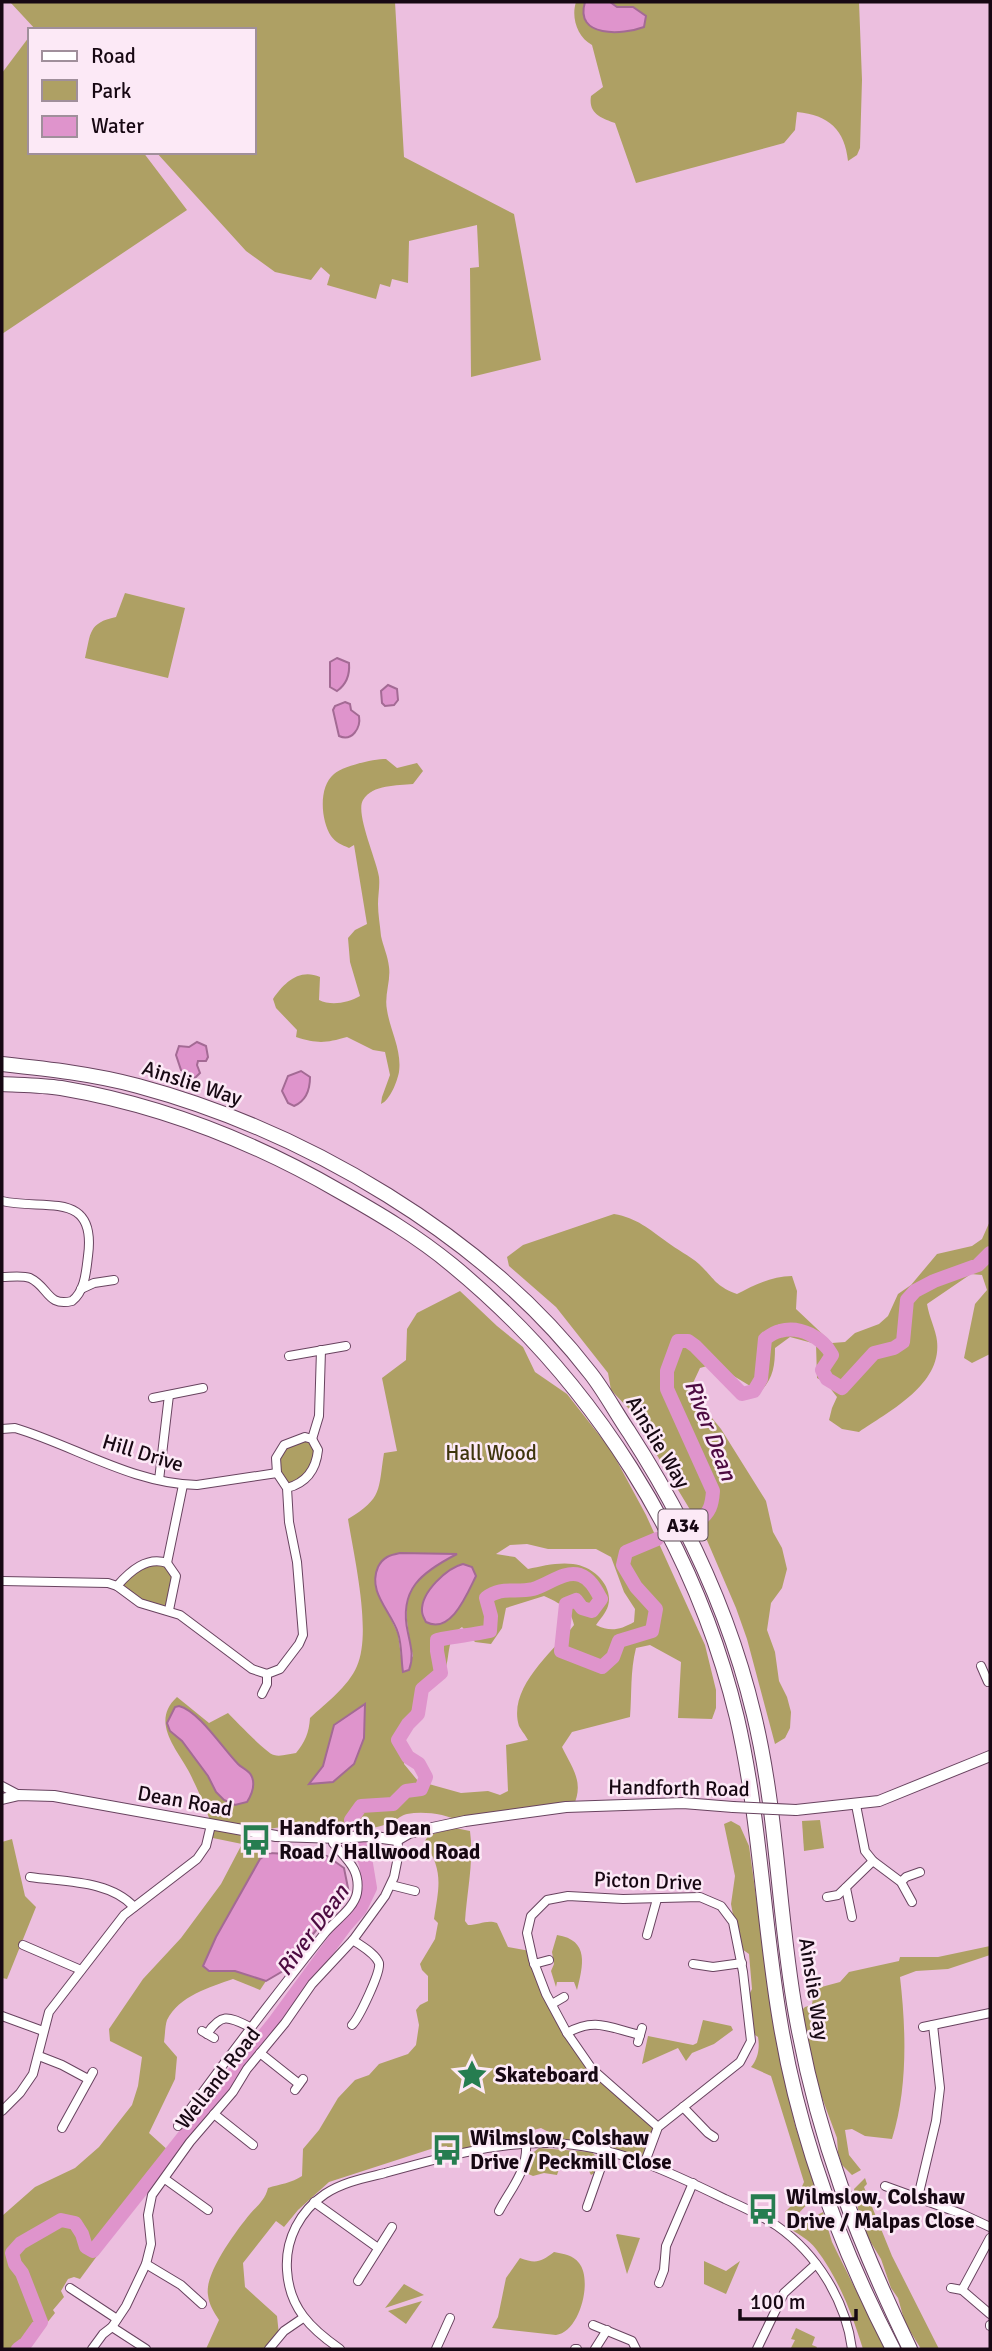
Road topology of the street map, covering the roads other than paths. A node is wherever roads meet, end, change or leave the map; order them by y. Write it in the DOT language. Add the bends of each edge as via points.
graph roads {
  1 [pos="2,1064"];
  2 [pos="2,1084"];
  3 [pos="2,1201"];
  4 [pos="2,1276"];
  5 [pos="114,1280"];
  6 [pos="81,1289"];
  7 [pos="346,1346"];
  8 [pos="321,1350"];
  9 [pos="289,1356"];
  10 [pos="203,1388"];
  11 [pos="169,1395"];
  12 [pos="153,1398"];
  13 [pos="2,1429"];
  14 [pos="312,1439"];
  15 [pos="277,1473"];
  16 [pos="159,1480"];
  17 [pos="183,1485"];
  18 [pos="287,1488"];
  19 [pos="167,1563"];
  20 [pos="2,1580"];
  21 [pos="117,1586"];
  22 [pos="169,1610"];
  23 [pos="981,1666"];
  24 [pos="267,1674"];
  25 [pos="988,1678"];
  26 [pos="262,1694"];
  27 [pos="990,1756"];
  28 [pos="2,1786"];
  29 [pos="19,1795"];
  30 [pos="2,1798"];
  31 [pos="856,1805"];
  32 [pos="211,1825"];
  33 [pos="336,1838"];
  34 [pos="397,1840"];
  35 [pos="873,1861"];
  36 [pos="920,1872"];
  37 [pos="30,1877"];
  38 [pos="901,1882"];
  39 [pos="391,1885"];
  40 [pos="846,1888"];
  41 [pos="415,1891"];
  42 [pos="827,1897"];
  43 [pos="657,1899"];
  44 [pos="912,1902"];
  45 [pos="134,1907"];
  46 [pos="852,1917"];
  47 [pos="648,1935"];
  48 [pos="353,1940"];
  49 [pos="23,1945"];
  50 [pos="549,1960"];
  51 [pos="742,1963"];
  52 [pos="693,1964"];
  53 [pos="534,1965"];
  54 [pos="81,1970"];
  55 [pos="564,1997"];
  56 [pos="552,2004"];
  57 [pos="990,2013"];
  58 [pos="2,2017"];
  59 [pos="352,2025"];
  60 [pos="933,2025"];
  61 [pos="250,2027"];
  62 [pos="923,2027"];
  63 [pos="43,2031"];
  64 [pos="567,2033"];
  65 [pos="208,2034"];
  66 [pos="640,2035"];
  67 [pos="260,2053"];
  68 [pos="39,2056"];
  69 [pos="299,2085"];
  70 [pos="683,2107"];
  71 [pos="2,2112"];
  72 [pos="214,2114"];
  73 [pos="178,2126"];
  74 [pos="659,2127"];
  75 [pos="62,2128"];
  76 [pos="714,2137"];
  77 [pos="526,2143"];
  78 [pos="253,2144"];
  79 [pos="607,2150"];
  80 [pos="645,2162"];
  81 [pos="165,2179"];
  82 [pos="692,2183"];
  83 [pos="885,2186"];
  84 [pos="918,2197"];
  85 [pos="314,2203"];
  86 [pos="587,2207"];
  87 [pos="209,2209"];
  88 [pos="499,2211"];
  89 [pos="392,2227"];
  90 [pos="990,2227"];
  91 [pos="990,2238"];
  92 [pos="378,2248"];
  93 [pos="146,2264"];
  94 [pos="816,2264"];
  95 [pos="358,2281"];
  96 [pos="659,2283"];
  97 [pos="70,2288"];
  98 [pos="951,2288"];
  99 [pos="962,2290"];
  100 [pos="202,2304"];
  101 [pos="990,2314"];
  102 [pos="303,2318"];
  103 [pos="450,2318"];
  104 [pos="115,2323"];
  105 [pos="593,2325"];
  106 [pos="607,2330"];
  107 [pos="92,2349"];
  108 [pos="146,2349"];
  109 [pos="270,2349"];
  110 [pos="341,2349"];
  111 [pos="436,2349"];
  112 [pos="595,2349"];
  113 [pos="636,2349"];
  114 [pos="757,2349"];
  115 [pos="852,2349"];
  116 [pos="893,2349"];
  117 [pos="910,2349"];
  1 -- 117 [label="highway, Ainslie Way / A34" via="138,1086 253,1125 358,1178 465,1248 552,1330 592,1375 687,1533 734,1643 761,1744 794,2004 816,2109 855,2229"];
  2 -- 116 [label="highway, Ainslie Way / A34" via="58,1088 133,1103 257,1147 300,1169 401,1226 453,1265 576,1388 647,1494 689,1576 728,1684 752,1795 779,2019 800,2119 840,2238"];
  3 -- 6 [label="street" via="69,1208 83,1216 90,1244"];
  4 -- 6 [label="street" via="30,1278 58,1303 72,1301"];
  5 -- 6 [label="street"];
  7 -- 8 [label="street"];
  8 -- 9 [label="street"];
  8 -- 14 [label="street" via="319,1416"];
  10 -- 11 [label="street"];
  11 -- 12 [label="street"];
  11 -- 16 [label="street"];
  13 -- 16 [label="street, Hill Drive" via="29,1432"];
  14 -- 15 [label="street" via="294,1440 280,1448"];
  14 -- 18 [label="street" via="318,1450 313,1469 302,1482"];
  15 -- 17 [label="street, Hill Drive"];
  15 -- 18 [label="street"];
  16 -- 17 [label="street, Hill Drive"];
  17 -- 19 [label="street"];
  18 -- 24 [label="street" via="303,1635 280,1669"];
  19 -- 21 [label="street" via="146,1562"];
  19 -- 22 [label="street" via="176,1576"];
  20 -- 21 [label="street"];
  21 -- 22 [label="street" via="140,1603"];
  22 -- 24 [label="street" via="243,1663"];
  23 -- 25 [label="street"];
  24 -- 26 [label="street"];
  27 -- 31 [label="main road, Handforth Road" via="879,1801"];
  28 -- 29 [label="street"];
  29 -- 30 [label="main road, Dean Road"];
  29 -- 32 [label="main road, Dean Road" via="54,1796"];
  31 -- 34 [label="main road, Handforth Road, bridge" via="796,1810 683,1804 566,1807 465,1821 409,1833"];
  31 -- 35 [label="street" via="862,1843"];
  32 -- 33 [label="main road, Dean Road" via="276,1836"];
  32 -- 45 [label="street" via="197,1859"];
  33 -- 34 [label="main road, Dean Road"];
  33 -- 61 [label="street" via="333,1843 353,1865 356,1898"];
  34 -- 39 [label="street, Welland Road" via="398,1859"];
  35 -- 38 [label="street"];
  35 -- 40 [label="street"];
  36 -- 38 [label="street"];
  37 -- 45 [label="street" via="107,1889"];
  38 -- 44 [label="street"];
  39 -- 41 [label="street"];
  39 -- 48 [label="street, Welland Road"];
  40 -- 42 [label="street"];
  40 -- 46 [label="street"];
  43 -- 47 [label="street"];
  43 -- 51 [label="street, Picton Drive" via="700,1897 721,1906 733,1922"];
  43 -- 53 [label="street, Picton Drive" via="568,1896 547,1900 533,1912 527,1927"];
  45 -- 54 [label="street"];
  48 -- 59 [label="street" via="376,1958 379,1969"];
  48 -- 67 [label="street, Welland Road" via="312,1984"];
  49 -- 54 [label="street"];
  50 -- 53 [label="street"];
  51 -- 52 [label="street"];
  51 -- 70 [label="street, Picton Drive" via="752,2033 749,2047 740,2062"];
  53 -- 56 [label="street, Picton Drive"];
  54 -- 63 [label="street" via="49,2012"];
  55 -- 56 [label="street"];
  56 -- 64 [label="street, Picton Drive"];
  57 -- 60 [label="street"];
  58 -- 63 [label="street"];
  60 -- 62 [label="street"];
  60 -- 84 [label="street" via="940,2088"];
  61 -- 65 [label="street" via="224,2018"];
  61 -- 73 [label="street"];
  63 -- 68 [label="street"];
  64 -- 66 [label="street" via="592,2024"];
  64 -- 74 [label="street, Picton Drive" via="598,2076"];
  67 -- 69 [label="street"];
  67 -- 72 [label="street, Welland Road"];
  68 -- 71 [label="street" via="27,2084"];
  68 -- 75 [label="street" via="91,2076"];
  70 -- 74 [label="street, Picton Drive"];
  70 -- 76 [label="street"];
  72 -- 78 [label="street"];
  72 -- 81 [label="street, Welland Road"];
  74 -- 80 [label="street, Picton Drive"];
  77 -- 79 [label="street"];
  77 -- 85 [label="street" via="486,2148 358,2180"];
  77 -- 88 [label="street" via="521,2174"];
  79 -- 80 [label="street"];
  79 -- 86 [label="street"];
  80 -- 82 [label="street"];
  81 -- 87 [label="street"];
  81 -- 93 [label="street, Welland Road" via="149,2205 151,2244"];
  82 -- 94 [label="street" via="775,2225"];
  82 -- 96 [label="street" via="666,2246"];
  83 -- 84 [label="street"];
  84 -- 90 [label="street"];
  85 -- 92 [label="street"];
  85 -- 102 [label="street" via="295,2227 286,2261 289,2290"];
  89 -- 92 [label="street"];
  91 -- 99 [label="street"];
  92 -- 95 [label="street"];
  93 -- 100 [label="street"];
  93 -- 104 [label="street, Welland Road"];
  94 -- 114 [label="street" via="782,2297"];
  94 -- 115 [label="street" via="840,2306"];
  97 -- 104 [label="street"];
  98 -- 99 [label="street"];
  99 -- 101 [label="street"];
  102 -- 109 [label="street" via="279,2335"];
  102 -- 110 [label="street"];
  103 -- 111 [label="street"];
  104 -- 107 [label="street, Welland Road"];
  104 -- 108 [label="street"];
  105 -- 106 [label="street"];
  106 -- 112 [label="street"];
  106 -- 113 [label="street" via="632,2341"];
}
